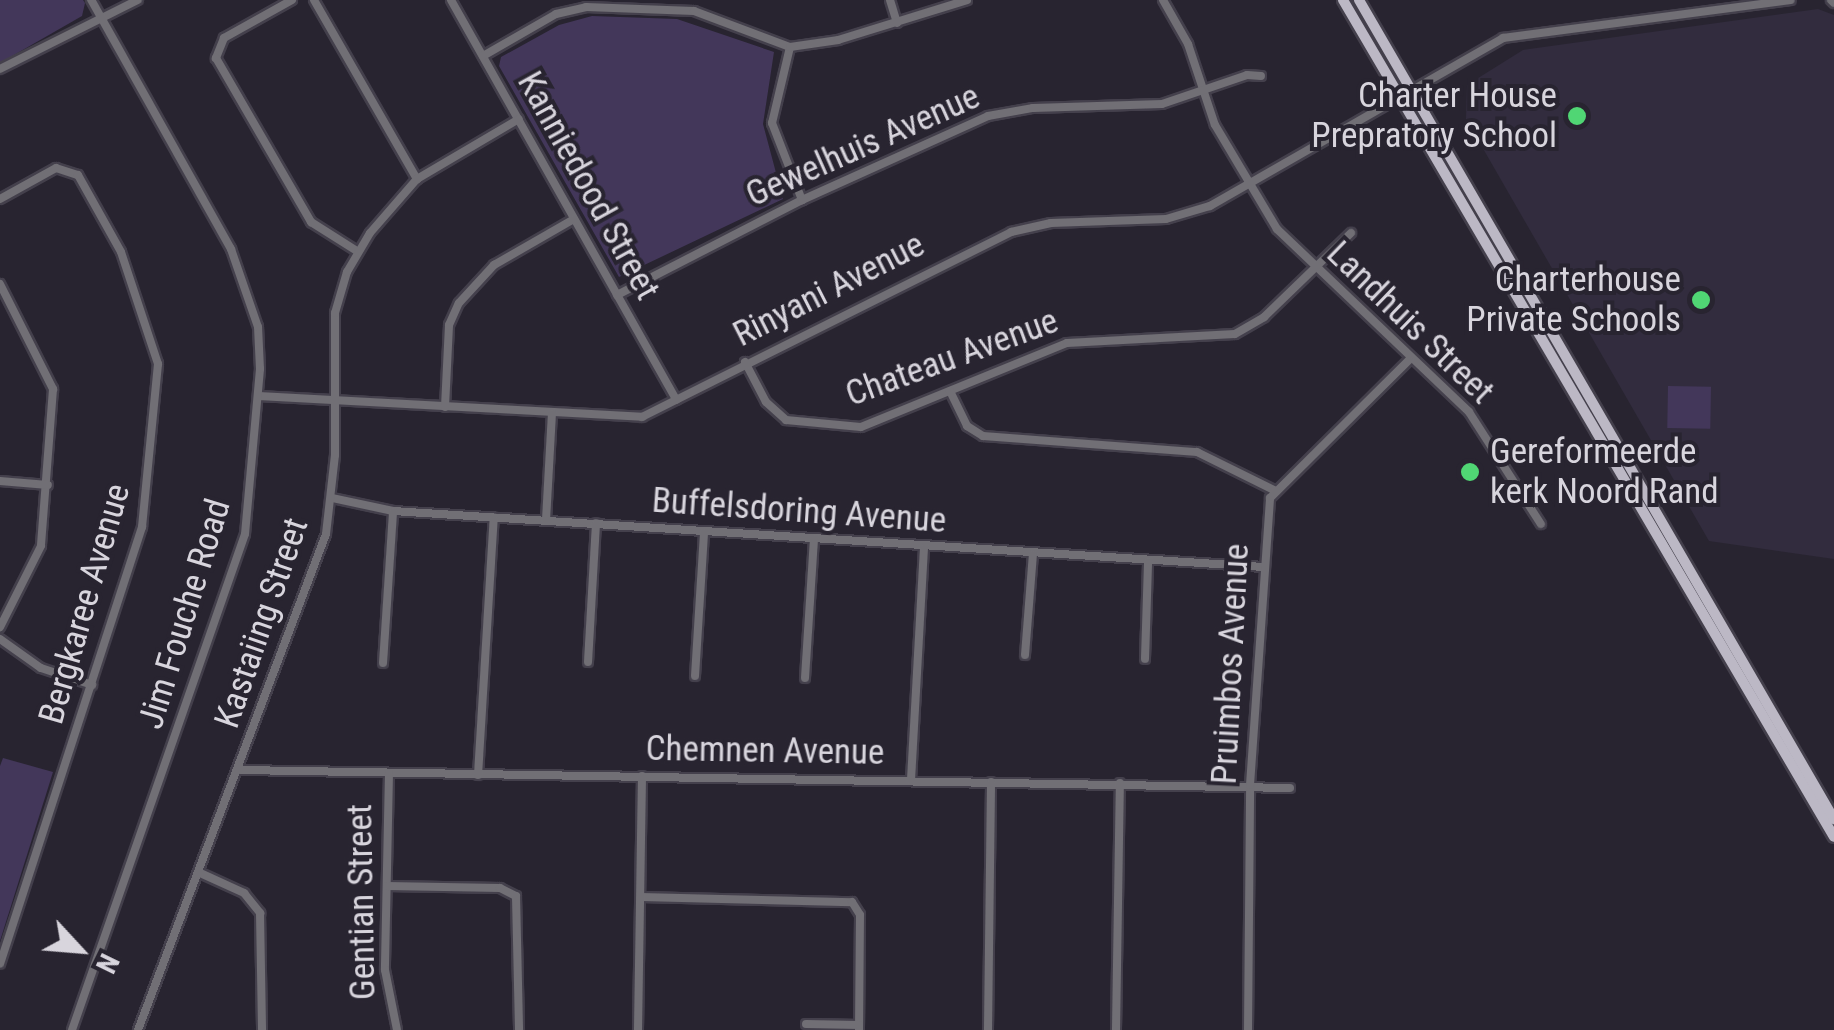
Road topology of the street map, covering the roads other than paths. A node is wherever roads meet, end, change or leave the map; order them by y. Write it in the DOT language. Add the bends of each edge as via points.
graph roads {
  1 [pos="91,0"];
  2 [pos="138,0"];
  3 [pos="292,0"];
  4 [pos="314,0"];
  5 [pos="451,0"];
  6 [pos="890,0"];
  7 [pos="968,0"];
  8 [pos="1163,0"];
  9 [pos="1343,0"];
  10 [pos="1359,0"];
  11 [pos="1786,0"];
  12 [pos="101,17"];
  13 [pos="897,22"];
  14 [pos="790,47"];
  15 [pos="482,56"];
  16 [pos="0,70"];
  17 [pos="1261,76"];
  18 [pos="1203,92"];
  19 [pos="1414,92"];
  20 [pos="1401,100"];
  21 [pos="519,119"];
  22 [pos="417,179"];
  23 [pos="1248,184"];
  24 [pos="0,199"];
  25 [pos="802,200"];
  26 [pos="574,219"];
  27 [pos="1352,233"];
  28 [pos="356,251"];
  29 [pos="1312,268"];
  30 [pos="0,284"];
  31 [pos="617,294"];
  32 [pos="1409,360"];
  33 [pos="745,362"];
  34 [pos="950,391"];
  35 [pos="258,396"];
  36 [pos="335,400"];
  37 [pos="676,400"];
  38 [pos="444,406"];
  39 [pos="552,413"];
  40 [pos="0,481"];
  41 [pos="48,485"];
  42 [pos="1274,490"];
  43 [pos="332,498"];
  44 [pos="393,511"];
  45 [pos="494,517"];
  46 [pos="546,520"];
  47 [pos="596,523"];
  48 [pos="1541,524"];
  49 [pos="704,532"];
  50 [pos="814,538"];
  51 [pos="924,548"];
  52 [pos="1033,554"];
  53 [pos="1148,562"];
  54 [pos="1264,567"];
  55 [pos="0,627"];
  56 [pos="0,639"];
  57 [pos="1025,655"];
  58 [pos="1144,658"];
  59 [pos="383,662"];
  60 [pos="588,662"];
  61 [pos="695,676"];
  62 [pos="805,678"];
  63 [pos="92,685"];
  64 [pos="240,770"];
  65 [pos="389,772"];
  66 [pos="478,774"];
  67 [pos="642,776"];
  68 [pos="911,780"];
  69 [pos="991,782"];
  70 [pos="1120,783"];
  71 [pos="1250,785"];
  72 [pos="1290,788"];
  73 [pos="1834,819"];
  74 [pos="1834,837"];
  75 [pos="198,872"];
  76 [pos="387,886"];
  77 [pos="641,897"];
  78 [pos="0,963"];
  79 [pos="806,1024"];
  80 [pos="859,1028"];
  81 [pos="72,1030"];
  82 [pos="138,1030"];
  83 [pos="262,1030"];
  84 [pos="397,1030"];
  85 [pos="519,1030"];
  86 [pos="638,1030"];
  87 [pos="988,1030"];
  88 [pos="1116,1030"];
  89 [pos="1248,1030"];
  1 -- 12 [label="street, Jim Fouche Road"];
  2 -- 12 [label="street"];
  3 -- 28 [label="street" via="224,38 216,58 311,222"];
  4 -- 22 [label="street"];
  5 -- 15 [label="street, Kanniedood Street"];
  6 -- 13 [label="street"];
  7 -- 13 [label="street"];
  8 -- 18 [label="street, Landhuis Street" via="1188,44"];
  9 -- 20 [label="main road"];
  10 -- 19 [label="main road"];
  11 -- 19 [label="street, Rinyani Avenue" via="1503,38"];
  12 -- 16 [label="street"];
  12 -- 35 [label="street, Jim Fouche Road" via="231,249 258,327"];
  13 -- 14 [label="street"];
  14 -- 15 [label="street" via="694,11 594,7 556,14"];
  14 -- 25 [label="street" via="772,124"];
  15 -- 21 [label="street, Kanniedood Street"];
  17 -- 18 [label="street, Gewelhuis Avenue"];
  18 -- 23 [label="street, Landhuis Street"];
  18 -- 25 [label="street, Gewelhuis Avenue" via="1149,106 1033,108 988,116"];
  19 -- 20 [label="street, Rinyani Avenue"];
  19 -- 73 [label="main road"];
  20 -- 23 [label="street, Rinyani Avenue"];
  20 -- 74 [label="main road"];
  21 -- 22 [label="street, Kastaiing Street"];
  21 -- 26 [label="street, Kanniedood Street"];
  22 -- 28 [label="street, Kastaiing Street"];
  23 -- 29 [label="street, Landhuis Street"];
  23 -- 33 [label="street, Rinyani Avenue" via="1180,216 1051,223 1011,232"];
  24 -- 63 [label="street, Bergkaree Avenue" via="56,168 74,171 122,252 157,353 148,500"];
  25 -- 31 [label="street, Gewelhuis Avenue"];
  26 -- 31 [label="street, Kanniedood Street"];
  26 -- 38 [label="street" via="494,265 458,303 449,325"];
  27 -- 29 [label="street, Chateau Avenue"];
  28 -- 36 [label="street, Kastaiing Street" via="335,313"];
  29 -- 32 [label="street, Landhuis Street"];
  29 -- 34 [label="street, Chateau Avenue" via="1264,317 1235,334 1067,343"];
  30 -- 41 [label="street" via="53,382"];
  31 -- 37 [label="street, Kanniedood Street"];
  32 -- 42 [label="street"];
  32 -- 48 [label="street, Landhuis Street" via="1473,418"];
  33 -- 34 [label="street, Chateau Avenue" via="772,410 809,427 870,425"];
  33 -- 37 [label="street, Rinyani Avenue"];
  34 -- 42 [label="street" via="963,421 978,434 1197,452"];
  35 -- 36 [label="street, Rinyani Avenue"];
  35 -- 81 [label="street, Jim Fouche Road" via="245,534"];
  36 -- 38 [label="street, Rinyani Avenue"];
  36 -- 43 [label="street, Kastaiing Street"];
  37 -- 39 [label="street, Rinyani Avenue" via="642,417"];
  38 -- 39 [label="street, Rinyani Avenue"];
  39 -- 46 [label="street"];
  40 -- 41 [label="street"];
  41 -- 55 [label="street" via="40,546"];
  42 -- 54 [label="street, Pruimbos Avenue"];
  43 -- 44 [label="street, Buffelsdoring Avenue"];
  43 -- 64 [label="street, Kastaiing Street" via="324,543"];
  44 -- 45 [label="street, Buffelsdoring Avenue"];
  44 -- 59 [label="street"];
  45 -- 46 [label="street, Buffelsdoring Avenue"];
  45 -- 66 [label="street"];
  46 -- 47 [label="street, Buffelsdoring Avenue"];
  47 -- 49 [label="street, Buffelsdoring Avenue"];
  47 -- 60 [label="street"];
  49 -- 50 [label="street, Buffelsdoring Avenue"];
  49 -- 61 [label="street"];
  50 -- 51 [label="street, Buffelsdoring Avenue"];
  50 -- 62 [label="street"];
  51 -- 52 [label="street, Buffelsdoring Avenue"];
  51 -- 68 [label="street"];
  52 -- 53 [label="street, Buffelsdoring Avenue"];
  52 -- 57 [label="street"];
  53 -- 54 [label="street, Buffelsdoring Avenue"];
  53 -- 58 [label="street"];
  54 -- 71 [label="street, Pruimbos Avenue"];
  56 -- 63 [label="street" via="41,668"];
  63 -- 78 [label="street, Bergkaree Avenue"];
  64 -- 65 [label="street, Chemnen Avenue"];
  64 -- 75 [label="street, Kastaiing Street"];
  65 -- 66 [label="street, Chemnen Avenue"];
  65 -- 76 [label="street, Gentian Street"];
  66 -- 67 [label="street, Chemnen Avenue"];
  67 -- 68 [label="street, Chemnen Avenue"];
  67 -- 77 [label="street"];
  68 -- 69 [label="street, Chemnen Avenue"];
  69 -- 70 [label="street, Chemnen Avenue"];
  69 -- 87 [label="street"];
  70 -- 71 [label="street, Chemnen Avenue"];
  70 -- 88 [label="street"];
  71 -- 72 [label="street, Chemnen Avenue"];
  71 -- 89 [label="street, Pruimbos Avenue"];
  75 -- 82 [label="street, Kastaiing Street"];
  75 -- 83 [label="street" via="244,893 260,913"];
  76 -- 84 [label="street, Gentian Street" via="386,991"];
  76 -- 85 [label="street" via="500,888 516,896"];
  77 -- 80 [label="street" via="852,902 860,915"];
  77 -- 86 [label="street"];
  79 -- 80 [label="street"];
}
